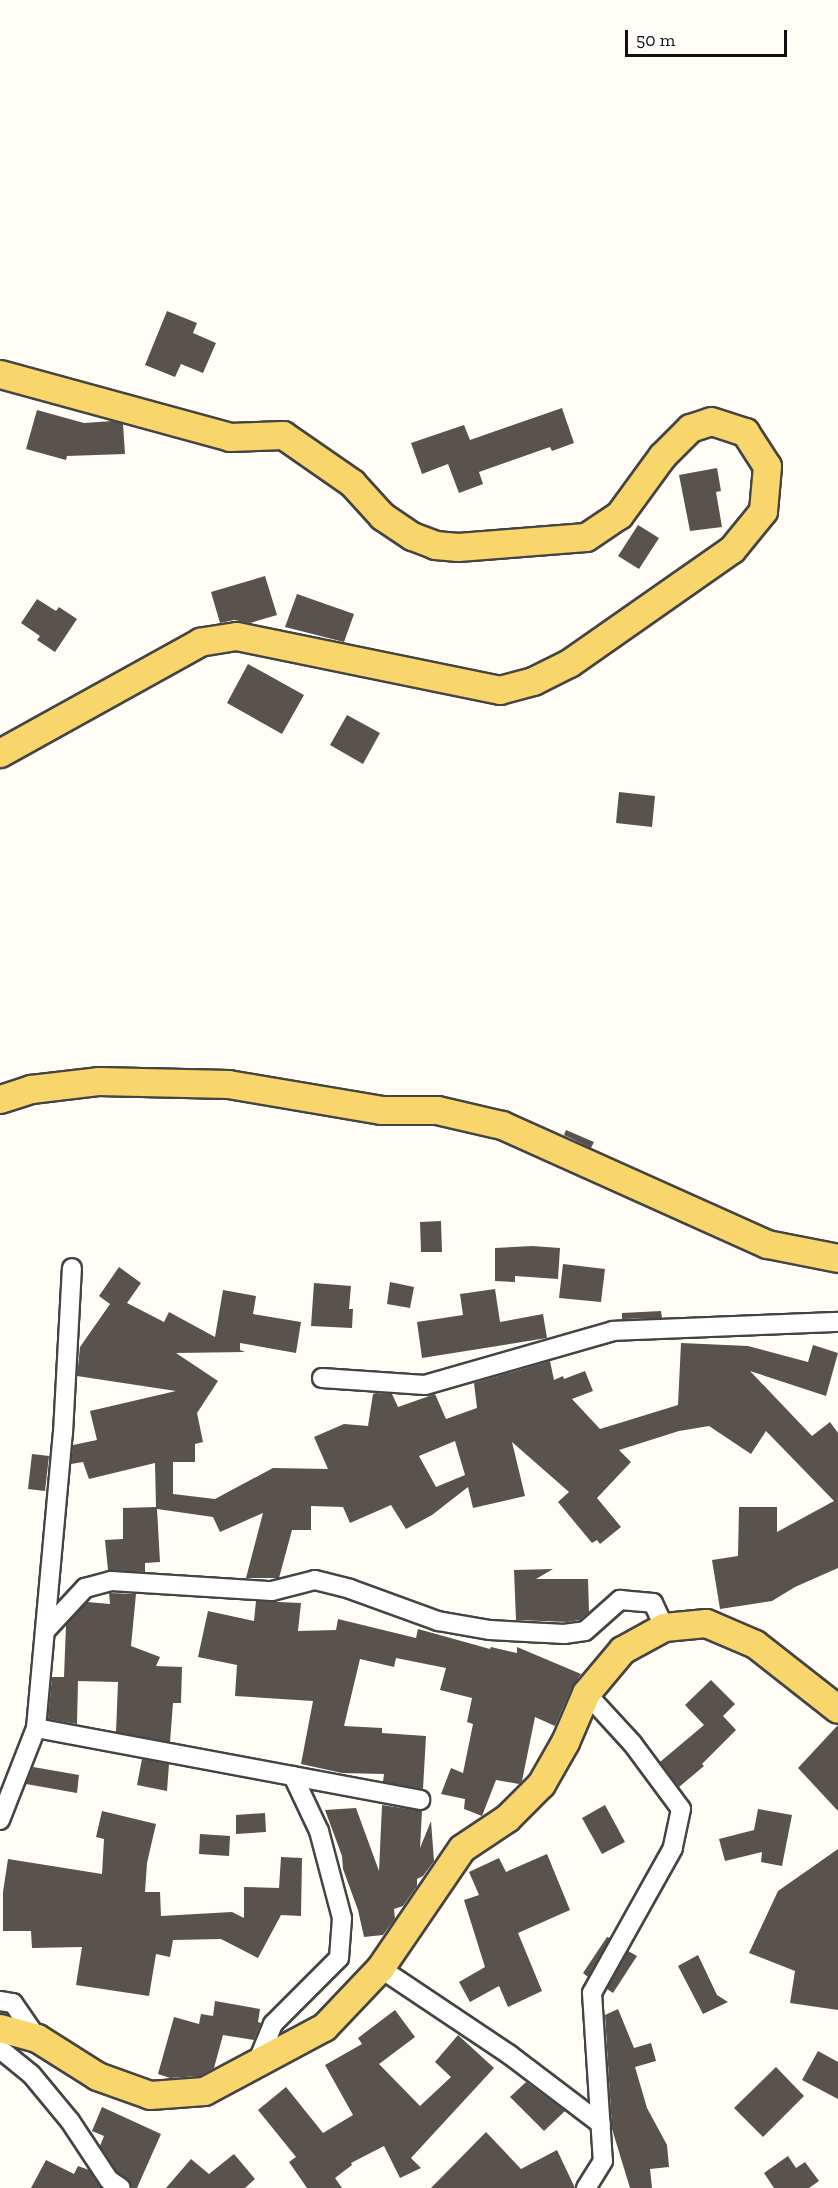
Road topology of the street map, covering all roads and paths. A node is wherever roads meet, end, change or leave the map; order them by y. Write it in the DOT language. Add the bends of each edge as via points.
graph roads {
  1 [pos="0,374"];
  2 [pos="0,753"];
  3 [pos="0,1099"];
  4 [pos="838,1258"];
  5 [pos="72,1268"];
  6 [pos="838,1322"];
  7 [pos="322,1378"];
  8 [pos="664,1627"];
  9 [pos="45,1631"];
  10 [pos="586,1693"];
  11 [pos="838,1709"];
  12 [pos="36,1728"];
  13 [pos="293,1776"];
  14 [pos="420,1800"];
  15 [pos="0,1820"];
  16 [pos="380,1968"];
  17 [pos="0,2001"];
  18 [pos="0,2028"];
  19 [pos="37,2038"];
  20 [pos="0,2049"];
  21 [pos="257,2064"];
  22 [pos="601,2124"];
  23 [pos="121,2188"];
  24 [pos="586,2188"];
  1 -- 2 [label="main road" via="230,437 283,435 352,483 382,516 412,536 435,545 458,547 586,537 619,515 662,456 690,428 711,421 745,432 767,466 763,511 732,549 569,663 532,681 500,690 236,636 200,642"];
  3 -- 4 [label="main road" via="31,1089 98,1081 228,1084 381,1110 437,1110 502,1125 767,1244"];
  5 -- 9 [label="street" via="63,1433"];
  6 -- 7 [label="street" via="613,1331 425,1385"];
  8 -- 9 [label="street" via="653,1603 620,1600 585,1631 564,1634 490,1630 438,1621 315,1580 272,1591 111,1581 85,1588"];
  8 -- 10 [label="main road" via="622,1650"];
  8 -- 11 [label="main road" via="706,1623 755,1644"];
  9 -- 12 [label="street"];
  10 -- 16 [label="main road" via="542,1784 507,1818 462,1848"];
  10 -- 22 [label="street" via="632,1743 681,1809 673,1848 591,1993"];
  12 -- 13 [label="street"];
  12 -- 15 [label="street"];
  13 -- 14 [label="street"];
  13 -- 21 [label="street" via="319,1831 342,1918 339,1958 273,2024"];
  16 -- 21 [label="main road" via="324,2027"];
  16 -- 22 [label="street" via="510,2055"];
  17 -- 19 [label="street" via="13,2003"];
  18 -- 19 [label="main road"];
  19 -- 21 [label="main road" via="97,2076 150,2095 204,2091"];
  20 -- 23 [label="street" via="31,2074 70,2121 109,2180"];
  22 -- 24 [label="street" via="603,2162"];
}
